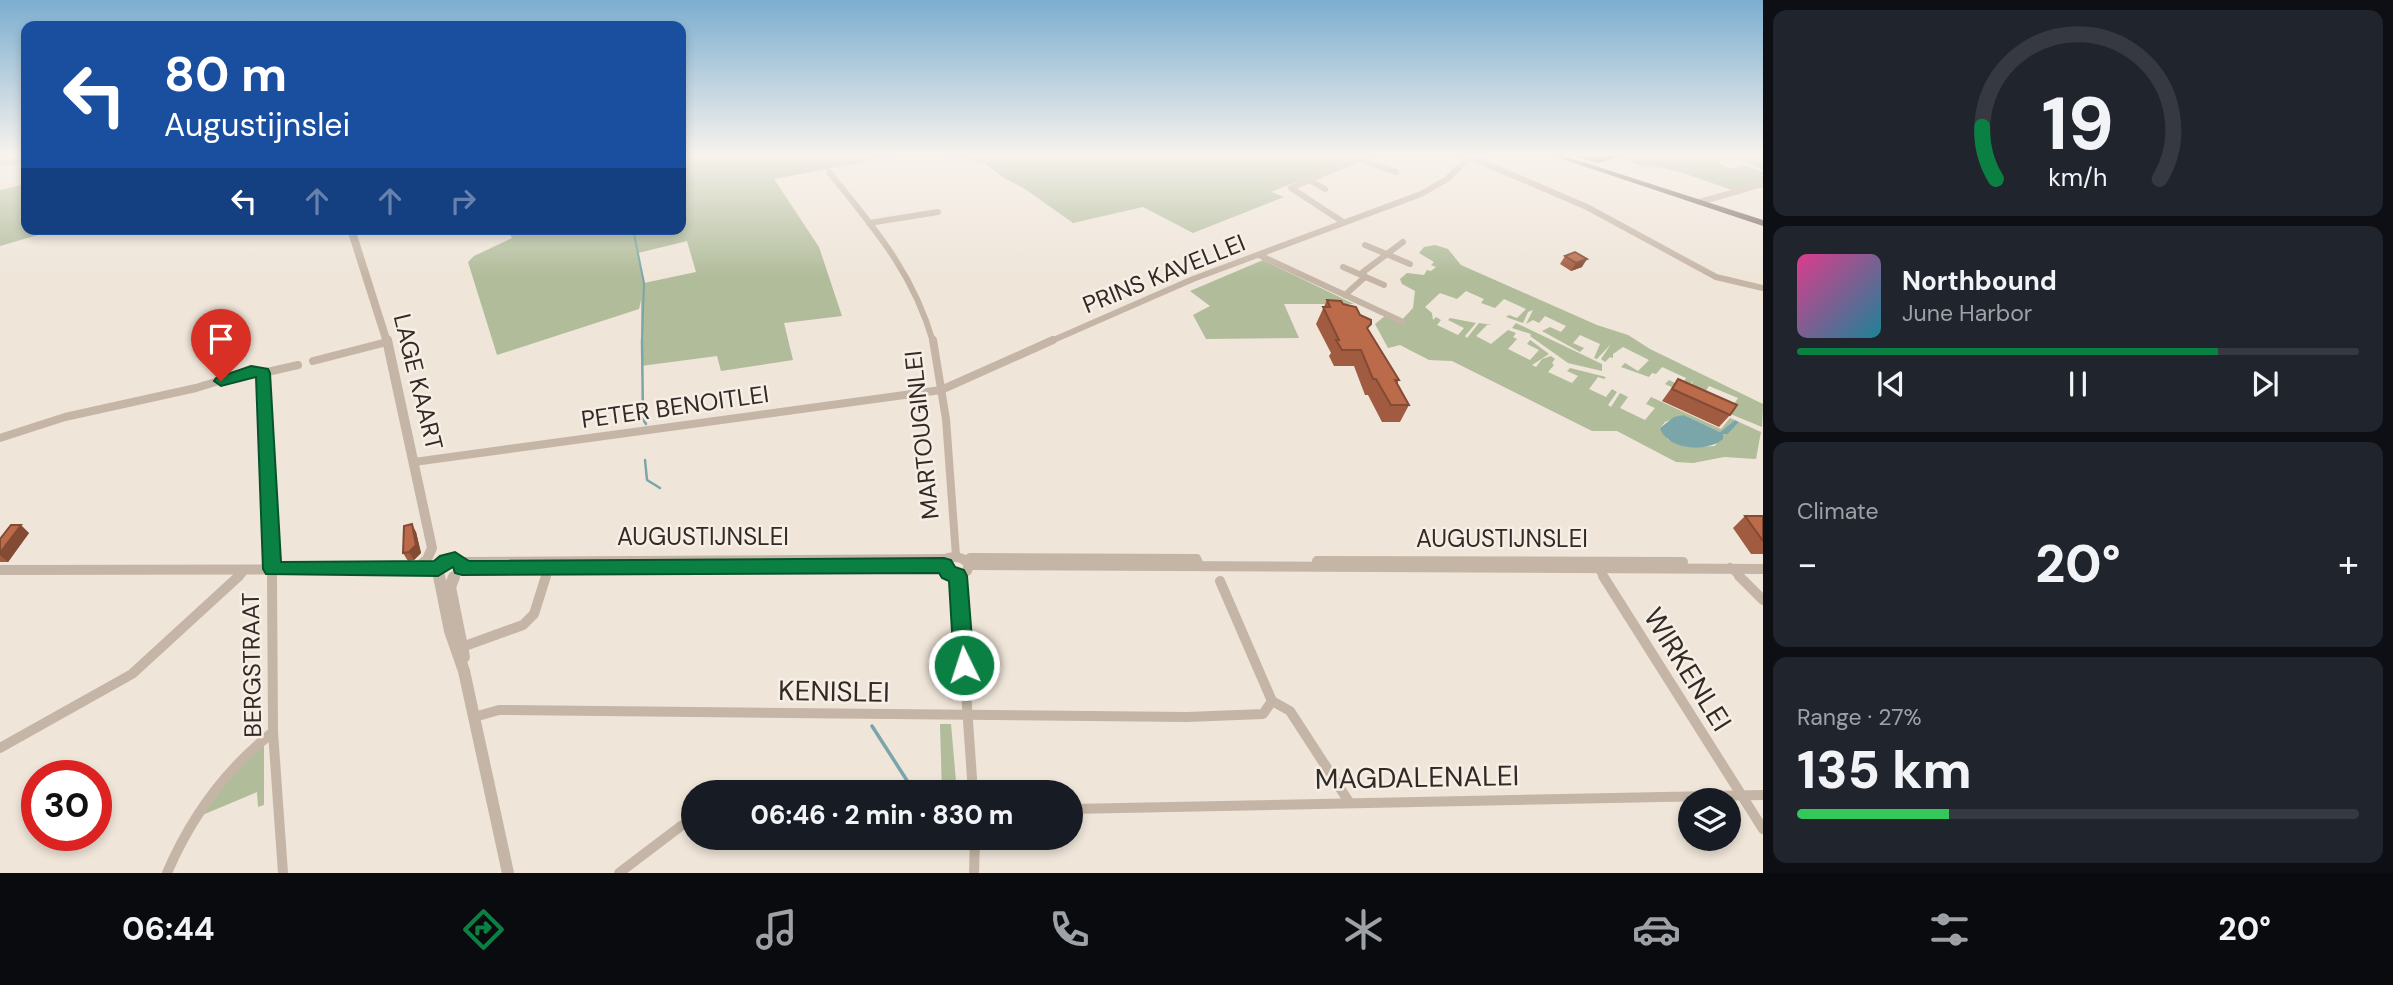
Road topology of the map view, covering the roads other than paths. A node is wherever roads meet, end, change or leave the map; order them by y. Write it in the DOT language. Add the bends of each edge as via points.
graph roads {
  1 [pos="848,196"];
  2 [pos="1303,196"];
  3 [pos="1412,196"];
  4 [pos="1561,196"];
  5 [pos="1681,196"];
  6 [pos="1722,196"];
  7 [pos="1700,202"];
  8 [pos="939,212"];
  9 [pos="1343,222"];
  10 [pos="869,223"];
  11 [pos="1763,223"];
  12 [pos="353,235"];
  13 [pos="1403,242"];
  14 [pos="1365,245"];
  15 [pos="1387,254"];
  16 [pos="1259,255"];
  17 [pos="1410,264"];
  18 [pos="1343,267"];
  19 [pos="1365,276"];
  20 [pos="1384,285"];
  21 [pos="1763,288"];
  22 [pos="1345,295"];
  23 [pos="1403,322"];
  24 [pos="387,342"];
  25 [pos="313,361"];
  26 [pos="298,365"];
  27 [pos="263,373"];
  28 [pos="942,390"];
  29 [pos="0,438"];
  30 [pos="414,462"];
  31 [pos="432,548"];
  32 [pos="956,561"];
  33 [pos="1283,566"];
  34 [pos="1726,567"];
  35 [pos="548,568"];
  36 [pos="1598,568"];
  37 [pos="246,569"];
  38 [pos="272,569"];
  39 [pos="414,569"];
  40 [pos="450,569"];
  41 [pos="1763,569"];
  42 [pos="4,570"];
  43 [pos="958,576"];
  44 [pos="0,580"];
  45 [pos="1220,581"];
  46 [pos="1763,600"];
  47 [pos="462,647"];
  48 [pos="464,671"];
  49 [pos="1272,701"];
  50 [pos="967,715"];
  51 [pos="474,717"];
  52 [pos="273,732"];
  53 [pos="0,748"];
  54 [pos="971,780"];
  55 [pos="1735,788"];
  56 [pos="1763,795"];
  57 [pos="1741,796"];
  58 [pos="1678,797"];
  59 [pos="1741,797"];
  60 [pos="1349,803"];
  61 [pos="1083,809"];
  62 [pos="681,825"];
  63 [pos="1763,830"];
  64 [pos="975,850"];
  65 [pos="167,873"];
  66 [pos="283,873"];
  67 [pos="509,873"];
  68 [pos="619,873"];
  69 [pos="974,873"];
  1 -- 10 [label="street, MARTOUGINLEI"];
  2 -- 9 [label="street"];
  3 -- 9 [label="street, PRINS KAVELLEI"];
  4 -- 21 [label="street" via="1716,276"];
  5 -- 7 [label="main road"];
  6 -- 7 [label="street"];
  7 -- 11 [label="main road"];
  8 -- 10 [label="street"];
  9 -- 16 [label="street, PRINS KAVELLEI"];
  10 -- 28 [label="street, MARTOUGINLEI" via="900,264 924,309"];
  12 -- 24 [label="street, LAGE KAART"];
  13 -- 15 [label="street"];
  14 -- 15 [label="street"];
  15 -- 17 [label="street"];
  15 -- 19 [label="street" via="1363,272"];
  16 -- 22 [label="street"];
  16 -- 28 [label="street, PRINS KAVELLEI" via="1193,279"];
  18 -- 19 [label="street"];
  19 -- 20 [label="street"];
  19 -- 22 [label="street"];
  22 -- 23 [label="street"];
  24 -- 25 [label="street"];
  24 -- 30 [label="street, LAGE KAART"];
  26 -- 27 [label="street"];
  27 -- 29 [label="street" via="251,371 196,388 65,416"];
  27 -- 38 [label="street, BERGSTRAAT"];
  28 -- 30 [label="street, PETER BENOITLEI"];
  28 -- 32 [label="street, MARTOUGINLEI"];
  30 -- 31 [label="street, LAGE KAART"];
  31 -- 39 [label="street"];
  31 -- 40 [label="street"];
  32 -- 33 [label="street, AUGUSTIJNSLEI"];
  32 -- 35 [label="street, AUGUSTIJNSLEI"];
  32 -- 40 [label="street, AUGUSTIJNSLEI"];
  32 -- 43 [label="street" via="948,573"];
  32 -- 43 [label="street" via="967,571"];
  33 -- 34 [label="street, AUGUSTIJNSLEI" via="1358,560 1655,561"];
  33 -- 36 [label="street, AUGUSTIJNSLEI"];
  34 -- 36 [label="street, AUGUSTIJNSLEI"];
  34 -- 41 [label="street, AUGUSTIJNSLEI"];
  34 -- 46 [label="street"];
  35 -- 40 [label="street, AUGUSTIJNSLEI"];
  35 -- 47 [label="street" via="530,620"];
  36 -- 55 [label="street, WIRKENLEI"];
  37 -- 38 [label="street"];
  37 -- 42 [label="street"];
  37 -- 53 [label="street" via="132,674"];
  38 -- 39 [label="street"];
  38 -- 52 [label="street, BERGSTRAAT"];
  39 -- 40 [label="street"];
  40 -- 47 [label="street"];
  40 -- 48 [label="street" via="450,631"];
  42 -- 44 [label="street"];
  43 -- 50 [label="street"];
  45 -- 49 [label="street"];
  47 -- 48 [label="street"];
  48 -- 51 [label="street"];
  49 -- 50 [label="street, KENISLEI" via="1263,714"];
  49 -- 60 [label="street" via="1290,711"];
  50 -- 51 [label="street, KENISLEI" via="499,710"];
  50 -- 54 [label="street"];
  51 -- 67 [label="street"];
  52 -- 65 [label="street" via="204,805"];
  52 -- 66 [label="street, BERGSTRAAT"];
  56 -- 57 [label="street, MAGDALENALEI"];
  58 -- 60 [label="street, MAGDALENALEI"];
  59 -- 63 [label="street, WIRKENLEI"];
  60 -- 61 [label="street, MAGDALENALEI"];
  62 -- 68 [label="street"];
  64 -- 69 [label="street"];
}
